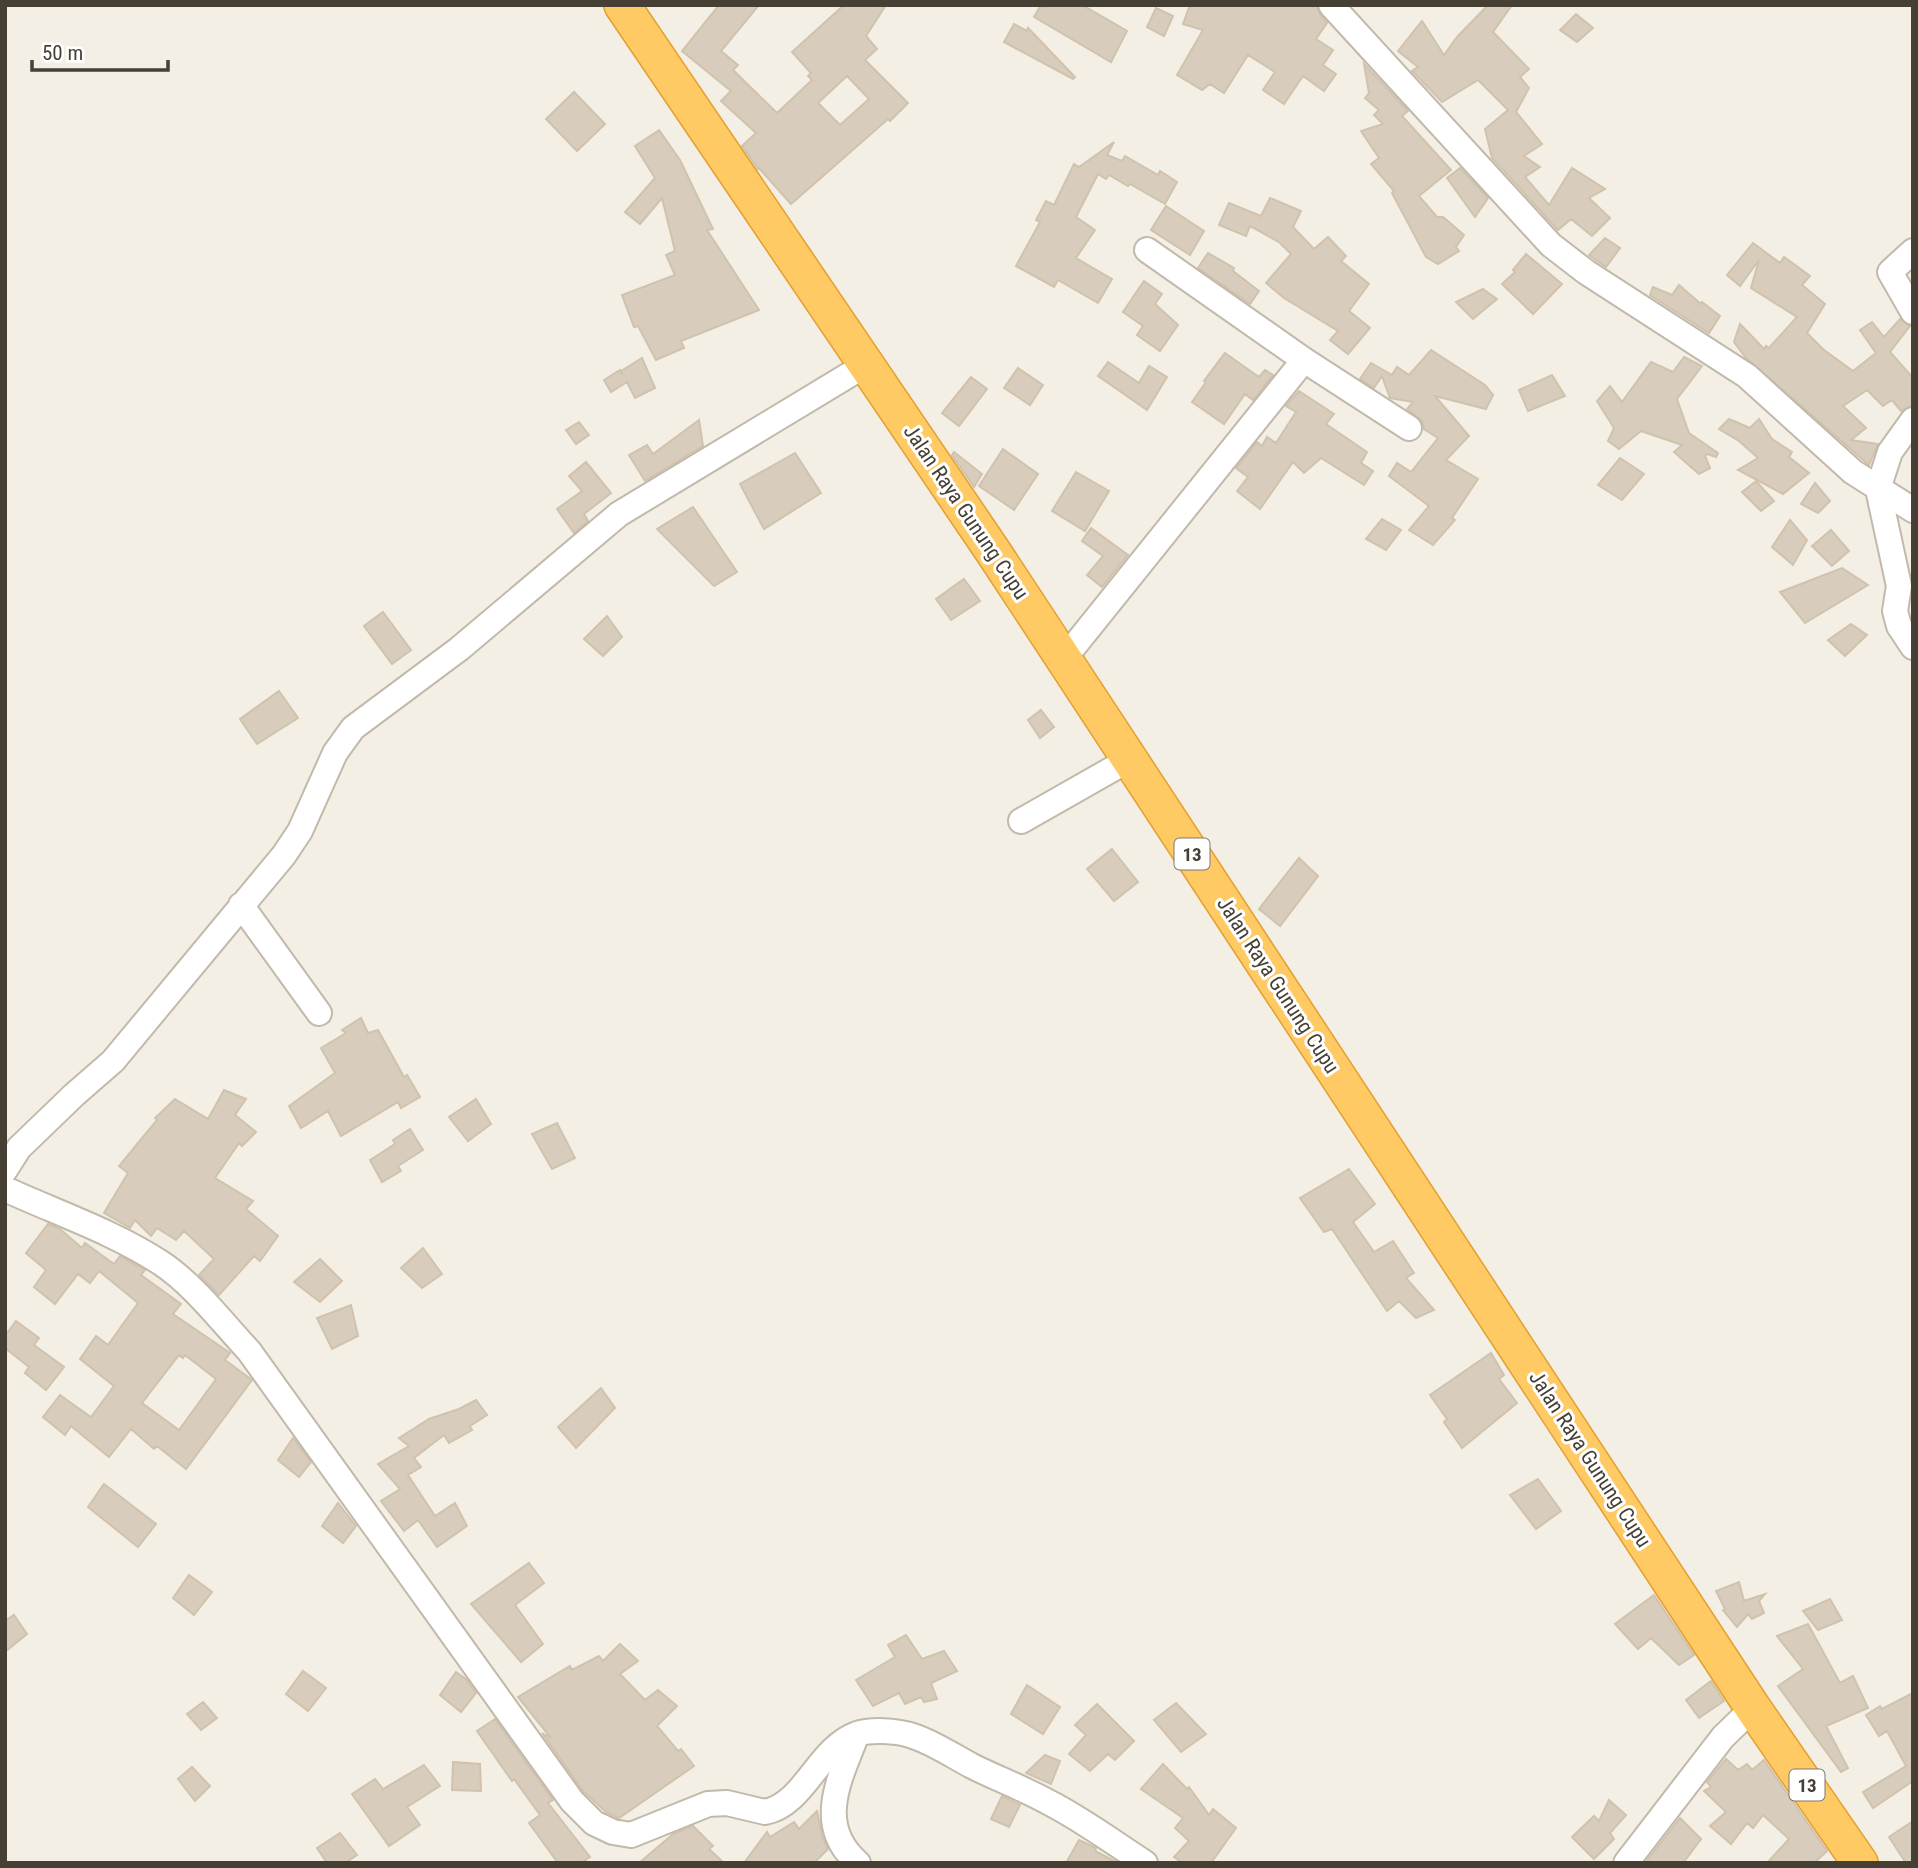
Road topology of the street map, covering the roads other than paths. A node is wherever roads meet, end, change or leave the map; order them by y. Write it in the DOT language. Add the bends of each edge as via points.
graph roads {
  1 [pos="622,5"];
  2 [pos="1331,5"];
  3 [pos="1147,250"];
  4 [pos="1913,251"];
  5 [pos="1913,312"];
  6 [pos="1304,359"];
  7 [pos="867,364"];
  8 [pos="1913,420"];
  9 [pos="1409,428"];
  10 [pos="1878,489"];
  11 [pos="1913,510"];
  12 [pos="1913,647"];
  13 [pos="1063,660"];
  14 [pos="1130,759"];
  15 [pos="1021,821"];
  16 [pos="241,905"];
  17 [pos="319,1013"];
  18 [pos="5,1170"];
  19 [pos="5,1189"];
  20 [pos="1754,1708"];
  21 [pos="858,1734"];
  22 [pos="858,1863"];
  23 [pos="1145,1863"];
  24 [pos="1626,1863"];
  25 [pos="1860,1863"];
  1 -- 7 [label="highway, Jalan Raya Gunung Cupu / 13"];
  2 -- 10 [label="street" via="1551,245 1746,376"];
  3 -- 6 [label="street"];
  4 -- 5 [label="street" via="1890,272"];
  6 -- 9 [label="street"];
  6 -- 13 [label="street"];
  7 -- 13 [label="highway, Jalan Raya Gunung Cupu / 13"];
  7 -- 16 [label="street" via="619,514 459,649 353,728 334,753 300,831"];
  8 -- 10 [label="street" via="1890,452"];
  10 -- 11 [label="street"];
  10 -- 12 [label="street" via="1899,586 1895,611"];
  13 -- 14 [label="highway, Jalan Raya Gunung Cupu / 13"];
  14 -- 15 [label="street"];
  14 -- 20 [label="highway, Jalan Raya Gunung Cupu / 13"];
  16 -- 17 [label="street"];
  16 -- 18 [label="street" via="113,1061 19,1149"];
  19 -- 21 [label="street" via="162,1264 240,1341 572,1801 594,1822 631,1835 708,1804 772,1811 794,1796 839,1746"];
  20 -- 24 [label="street" via="1723,1737"];
  20 -- 25 [label="highway, Jalan Raya Gunung Cupu / 13"];
  21 -- 22 [label="street" via="832,1808 835,1831"];
  21 -- 23 [label="street" via="911,1736 1051,1803"];
}
